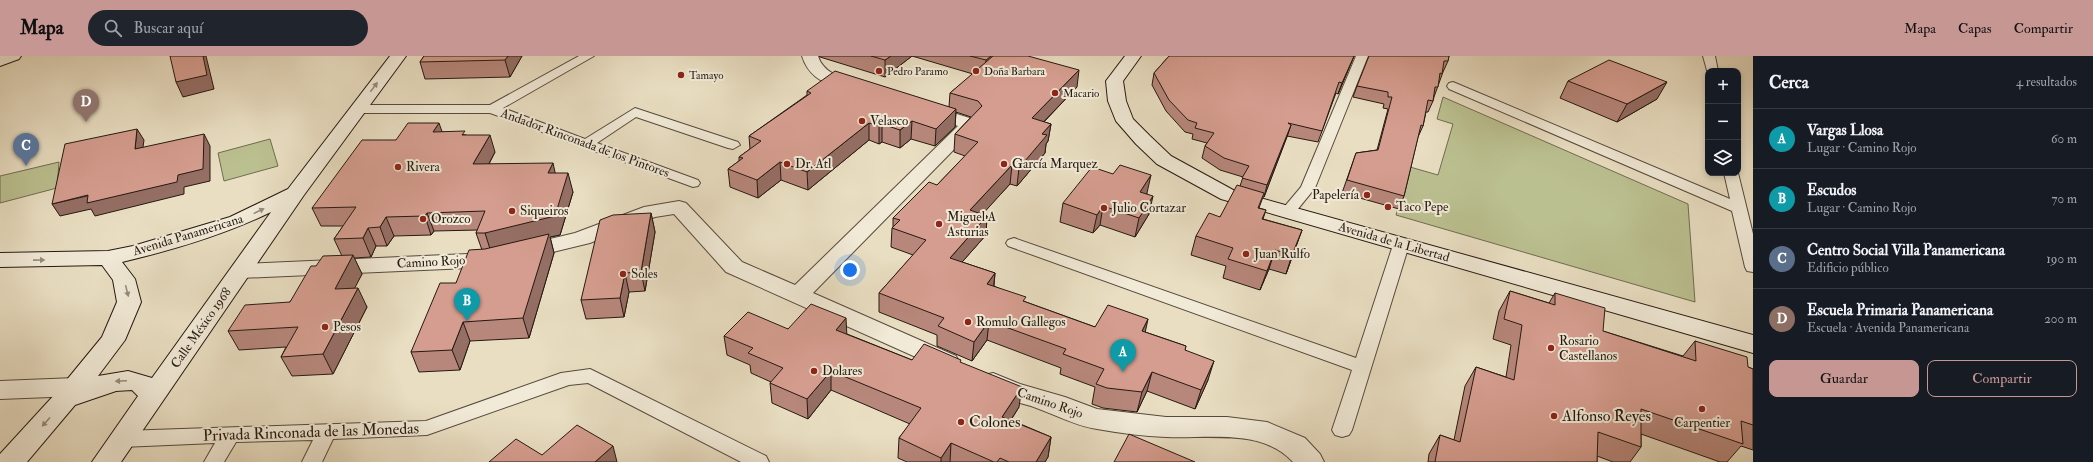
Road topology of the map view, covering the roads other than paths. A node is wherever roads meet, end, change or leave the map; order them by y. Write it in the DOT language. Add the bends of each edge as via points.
graph roads {
  1 [pos="13,56"];
  2 [pos="398,56"];
  3 [pos="588,56"];
  4 [pos="810,56"];
  5 [pos="1133,56"];
  6 [pos="1362,56"];
  7 [pos="1709,56"];
  8 [pos="0,61"];
  9 [pos="1711,68"];
  10 [pos="1453,86"];
  11 [pos="876,94"];
  12 [pos="912,105"];
  13 [pos="357,109"];
  14 [pos="492,109"];
  15 [pos="586,144"];
  16 [pos="732,145"];
  17 [pos="1733,176"];
  18 [pos="693,182"];
  19 [pos="295,193"];
  20 [pos="1738,208"];
  21 [pos="1288,212"];
  22 [pos="1014,243"];
  23 [pos="1401,245"];
  24 [pos="108,258"];
  25 [pos="0,260"];
  26 [pos="1753,267"];
  27 [pos="241,271"];
  28 [pos="798,295"];
  29 [pos="1753,344"];
  30 [pos="1362,367"];
  31 [pos="0,390"];
  32 [pos="70,394"];
  33 [pos="152,397"];
  34 [pos="1342,430"];
  35 [pos="327,432"];
  36 [pos="230,435"];
  37 [pos="122,439"];
  38 [pos="10,462"];
  39 [pos="106,462"];
  40 [pos="214,462"];
  41 [pos="312,462"];
  42 [pos="759,462"];
  43 [pos="1310,462"];
  1 -- 8 [label="street"];
  13 -- 2 [label="street, Avenida Panamericana, one-way"];
  3 -- 14 [label="lane, Andador Rinconada de los Pintores"];
  4 -- 11 [label="street" via="812,64 824,77"];
  5 -- 21 [label="street, Avenida de la Libertad" via="1114,81 1117,101 1125,121 1143,140 1164,160 1228,195"];
  6 -- 21 [label="lane" via="1308,188"];
  7 -- 9 [label="lane"];
  10 -- 20 [label="lane"];
  12 -- 28 [label="street" via="970,124"];
  13 -- 14 [label="lane"];
  13 -- 19 [label="street, Avenida Panamericana"];
  14 -- 15 [label="lane, Andador Rinconada de los Pintores"];
  15 -- 16 [label="lane" via="635,112"];
  15 -- 18 [label="lane, Andador Rinconada de los Pintores"];
  17 -- 20 [label="lane"];
  24 -- 19 [label="street, Avenida Panamericana, one-way" via="212,230"];
  19 -- 27 [label="street, Calle México 1968"];
  20 -- 26 [label="lane"];
  21 -- 23 [label="street, Avenida de la Libertad"];
  22 -- 30 [label="lane"];
  23 -- 29 [label="street, Avenida de la Libertad"];
  23 -- 30 [label="lane"];
  25 -- 24 [label="street, Avenida Panamericana, one-way"];
  24 -- 32 [label="street, one-way" via="124,279 130,302 113,340"];
  27 -- 28 [label="street, Camino Rojo" via="491,260 582,238 651,211 679,208 734,266"];
  27 -- 33 [label="street, Calle México 1968"];
  28 -- 43 [label="street, Camino Rojo" via="1012,391 1095,419 1166,427 1227,427 1267,432 1295,446"];
  30 -- 34 [label="lane"];
  31 -- 32 [label="street"];
  33 -- 32 [label="street, one-way" via="150,389 144,384 123,380"];
  32 -- 38 [label="street, one-way"];
  33 -- 37 [label="street, Calle México 1968"];
  35 -- 36 [label="lane, Privada Rinconada de las Monedas"];
  35 -- 41 [label="lane"];
  35 -- 42 [label="lane, Privada Rinconada de las Monedas" via="427,428 568,378 590,376"];
  36 -- 37 [label="lane, Privada Rinconada de las Monedas"];
  36 -- 40 [label="lane"];
  37 -- 39 [label="street, Calle México 1968"];
}
